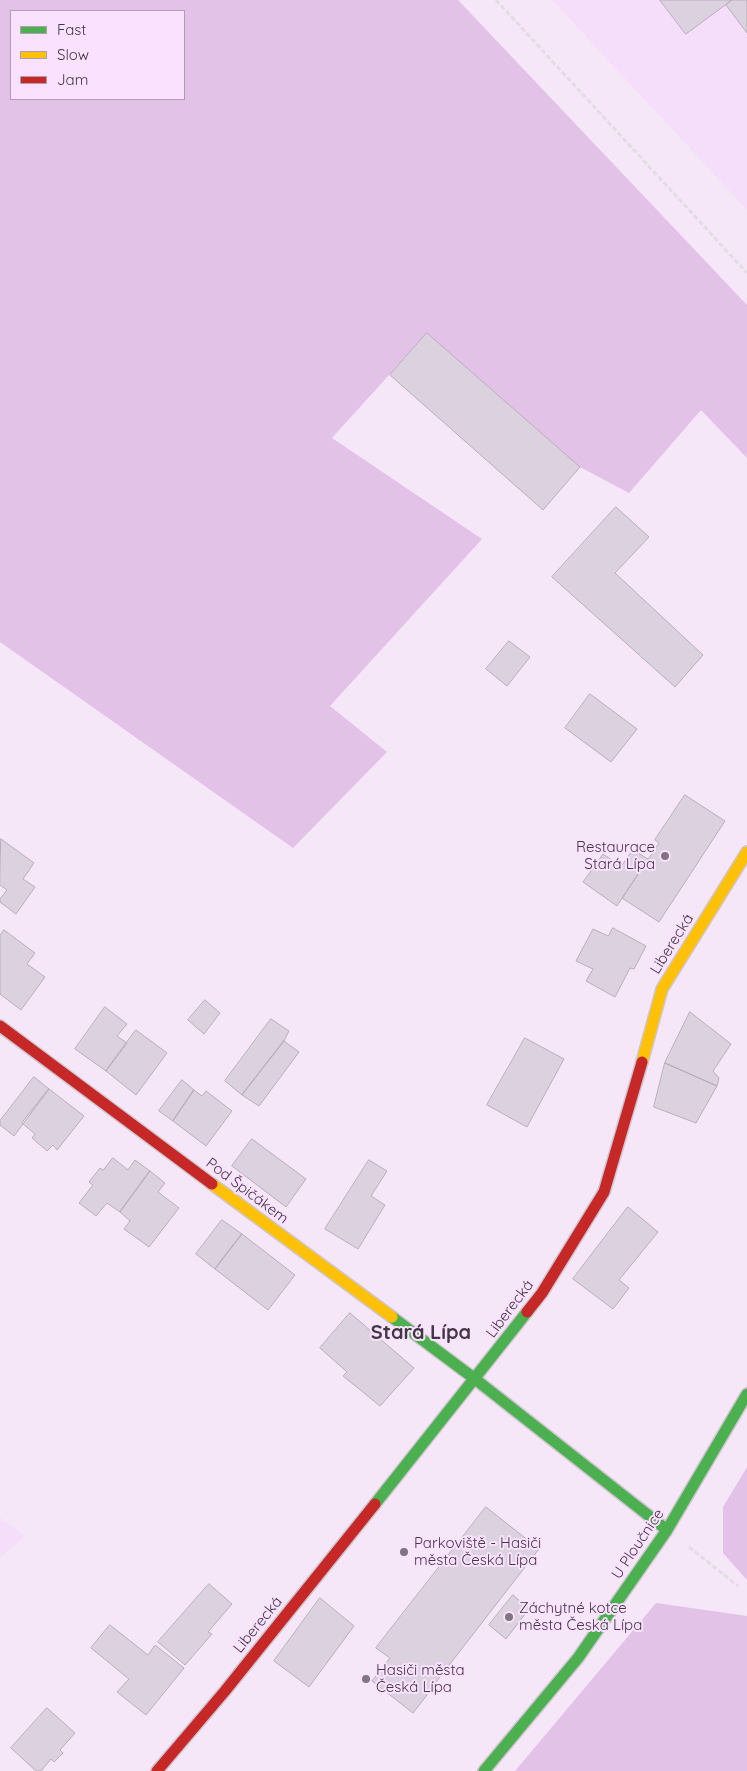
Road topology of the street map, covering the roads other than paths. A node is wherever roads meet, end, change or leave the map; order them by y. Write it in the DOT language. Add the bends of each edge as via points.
graph roads {
  1 [pos="747,852"];
  2 [pos="0,1026"];
  3 [pos="475,1379"];
  4 [pos="747,1394"];
  5 [pos="667,1530"];
  6 [pos="157,1771"];
  7 [pos="484,1771"];
  1 -- 3 [label="street, Liberecká" via="662,988 604,1192 542,1293"];
  2 -- 3 [label="street, Pod Špičákem"];
  3 -- 5 [label="street, Pod Špičákem"];
  3 -- 6 [label="street, Liberecká"];
  4 -- 5 [label="street, U Ploučnice"];
  5 -- 7 [label="street, U Ploučnice" via="578,1658"];
}
